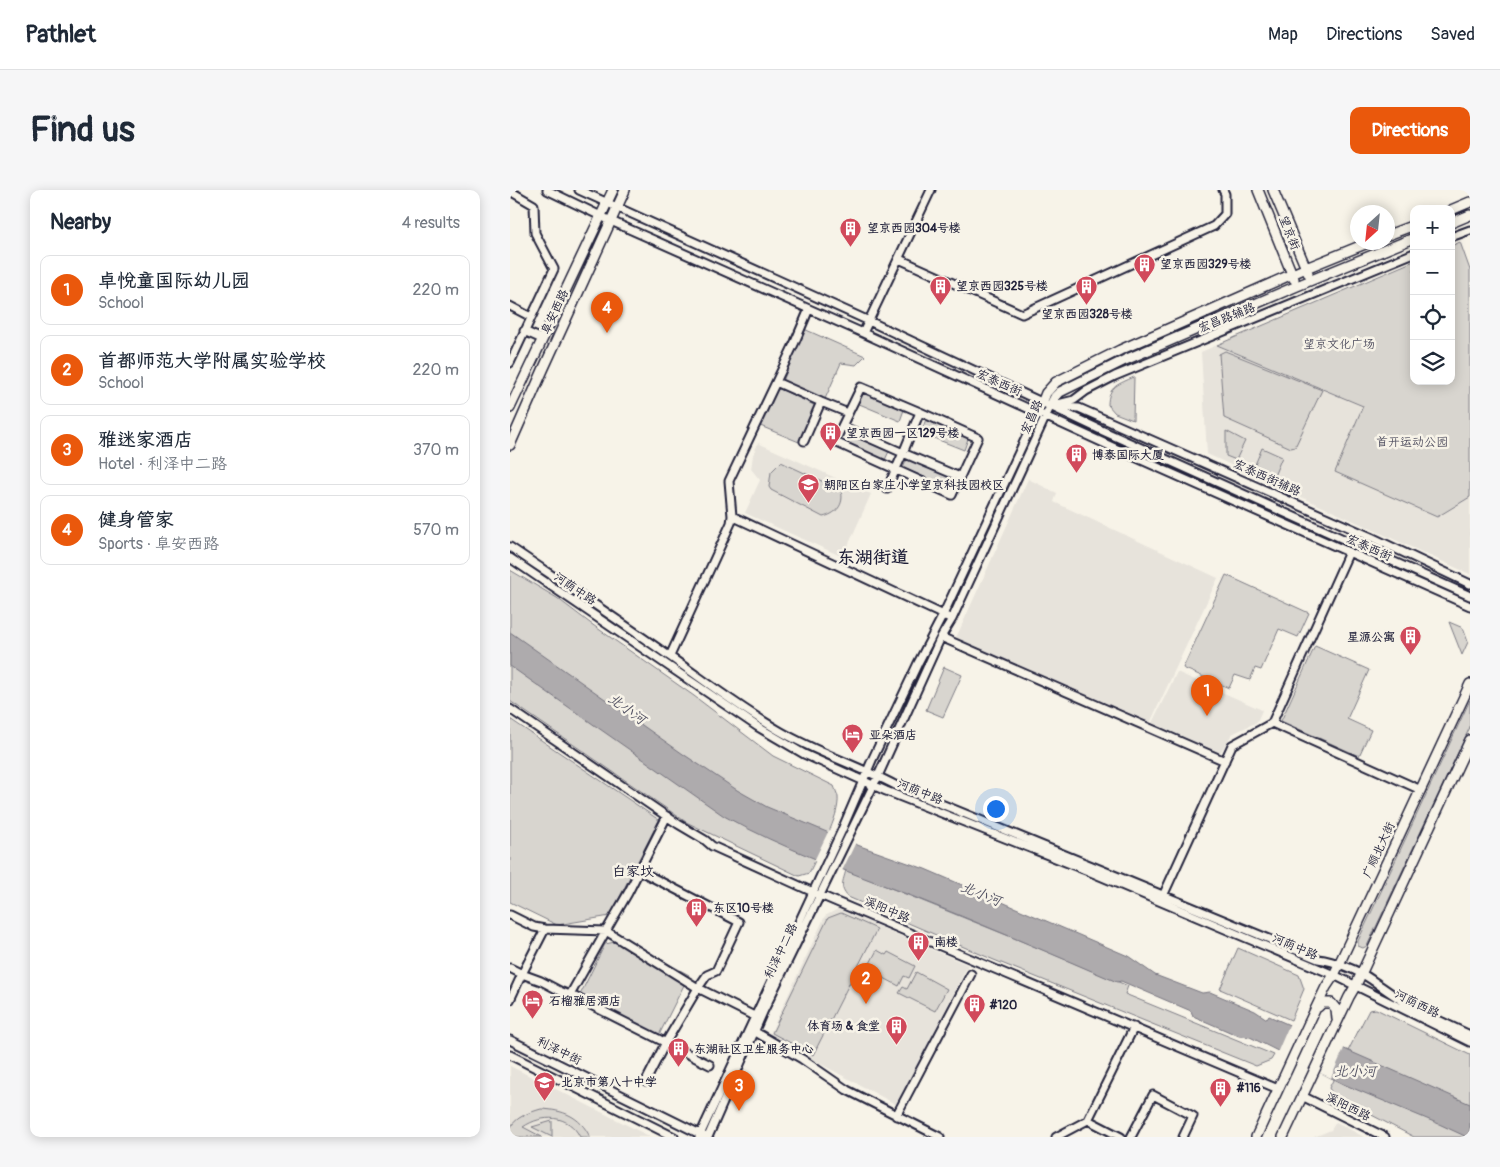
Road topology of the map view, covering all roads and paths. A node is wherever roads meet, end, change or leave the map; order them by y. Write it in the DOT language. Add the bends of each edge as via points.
graph roads {
  1 [pos="547,190"];
  2 [pos="579,190"];
  3 [pos="613,190"];
  4 [pos="625,190"];
  5 [pos="931,190"];
  6 [pos="1223,190"];
  7 [pos="1258,190"];
  8 [pos="1273,190"];
  9 [pos="510,191"];
  10 [pos="1470,202"];
  11 [pos="607,203"];
  12 [pos="617,207"];
  13 [pos="1455,208"];
  14 [pos="1470,215"];
  15 [pos="601,216"];
  16 [pos="611,221"];
  17 [pos="1455,221"];
  18 [pos="1410,227"];
  19 [pos="1470,230"];
  20 [pos="1395,232"];
  21 [pos="1455,236"];
  22 [pos="1410,240"];
  23 [pos="1350,250"];
  24 [pos="1410,255"];
  25 [pos="899,259"];
  26 [pos="1306,268"];
  27 [pos="1292,275"];
  28 [pos="1312,280"];
  29 [pos="1297,286"];
  30 [pos="510,306"];
  31 [pos="809,309"];
  32 [pos="531,317"];
  33 [pos="868,322"];
  34 [pos="524,331"];
  35 [pos="863,333"];
  36 [pos="542,339"];
  37 [pos="510,363"];
  38 [pos="776,382"];
  39 [pos="821,402"];
  40 [pos="1046,405"];
  41 [pos="510,408"];
  42 [pos="920,412"];
  43 [pos="848,413"];
  44 [pos="1038,413"];
  45 [pos="1046,417"];
  46 [pos="842,426"];
  47 [pos="804,441"];
  48 [pos="510,445"];
  49 [pos="903,453"];
  50 [pos="896,469"];
  51 [pos="960,477"];
  52 [pos="887,489"];
  53 [pos="732,516"];
  54 [pos="510,547"];
  55 [pos="1349,552"];
  56 [pos="510,558"];
  57 [pos="1470,584"];
  58 [pos="1470,596"];
  59 [pos="1470,606"];
  60 [pos="943,615"];
  61 [pos="952,619"];
  62 [pos="941,638"];
  63 [pos="670,656"];
  64 [pos="1470,684"];
  65 [pos="510,708"];
  66 [pos="1272,723"];
  67 [pos="1470,740"];
  68 [pos="1466,758"];
  69 [pos="1225,761"];
  70 [pos="868,771"];
  71 [pos="878,776"];
  72 [pos="864,780"];
  73 [pos="874,785"];
  74 [pos="1421,790"];
  75 [pos="666,816"];
  76 [pos="640,871"];
  77 [pos="813,892"];
  78 [pos="821,894"];
  79 [pos="1163,896"];
  80 [pos="510,915"];
  81 [pos="545,929"];
  82 [pos="606,931"];
  83 [pos="1339,964"];
  84 [pos="510,968"];
  85 [pos="522,974"];
  86 [pos="971,974"];
  87 [pos="1360,974"];
  88 [pos="1334,975"];
  89 [pos="1356,985"];
  90 [pos="698,988"];
  91 [pos="570,995"];
  92 [pos="510,1000"];
  93 [pos="1314,1012"];
  94 [pos="756,1017"];
  95 [pos="1337,1022"];
  96 [pos="1134,1027"];
  97 [pos="753,1030"];
  98 [pos="1470,1036"];
  99 [pos="510,1040"];
  100 [pos="666,1042"];
  101 [pos="1470,1042"];
  102 [pos="510,1055"];
  103 [pos="710,1065"];
  104 [pos="646,1081"];
  105 [pos="1278,1089"];
  106 [pos="1302,1096"];
  107 [pos="896,1116"];
  108 [pos="1088,1120"];
  109 [pos="704,1136"];
  110 [pos="674,1137"];
  111 [pos="940,1137"];
  112 [pos="1056,1137"];
  113 [pos="1121,1137"];
  114 [pos="1132,1137"];
  115 [pos="1183,1137"];
  116 [pos="1256,1137"];
  117 [pos="1282,1137"];
  118 [pos="1385,1137"];
  1 -- 15 [label="street, 宏泰西街"];
  2 -- 11 [label="street, 宏泰西街"];
  3 -- 11 [label="main road, 阜安西路"];
  4 -- 12 [label="main road, 阜安西路"];
  5 -- 25 [label="street"];
  6 -- 25 [label="street" via="1225,214 1214,226 1022,314"];
  7 -- 27 [label="main road, 望京街"];
  8 -- 26 [label="main road, 望京街"];
  9 -- 32 [label="street" via="534,205 535,233 554,269"];
  10 -- 13 [label="main road"];
  11 -- 12 [label="street, 宏泰西街"];
  11 -- 15 [label="main road, 阜安西路"];
  12 -- 16 [label="main road, 阜安西路"];
  12 -- 33 [label="street, 宏泰西街"];
  14 -- 17 [label="main road"];
  15 -- 16 [label="street, 宏泰西街"];
  15 -- 36 [label="main road, 阜安西路"];
  16 -- 31 [label="street, 宏泰西街"];
  16 -- 48 [label="main road, 阜安西路"];
  18 -- 20 [label="main road"];
  19 -- 21 [label="street"];
  22 -- 28 [label="main road, 宏昌路"];
  23 -- 26 [label="main road, 宏昌路"];
  24 -- 40 [label="street, 宏昌路辅路" via="1115,376 1074,400"];
  25 -- 33 [label="street"];
  26 -- 27 [label="main road, 宏昌路"];
  26 -- 28 [label="main road, 望京街"];
  27 -- 29 [label="main road, 望京街"];
  27 -- 40 [label="main road, 宏昌路" via="1063,378 1046,393"];
  28 -- 29 [label="main road, 宏昌路"];
  29 -- 40 [label="main road, 宏昌路" via="1068,387"];
  30 -- 32 [label="street"];
  31 -- 35 [label="street, 宏泰西街"];
  31 -- 38 [label="street"];
  32 -- 34 [label="street"];
  33 -- 35 [label="street"];
  33 -- 40 [label="street, 宏泰西街"];
  34 -- 36 [label="street"];
  34 -- 37 [label="street"];
  35 -- 44 [label="street, 宏泰西街"];
  36 -- 41 [label="main road, 阜安西路"];
  38 -- 39 [label="street"];
  38 -- 53 [label="street" via="729,481"];
  39 -- 43 [label="street"];
  39 -- 47 [label="street"];
  40 -- 44 [label="street, 宏昌路"];
  40 -- 45 [label="street, 宏昌路"];
  40 -- 57 [label="street, 宏泰西街辅路" via="1079,408"];
  40 -- 58 [label="street, 宏泰西街"];
  42 -- 43 [label="street" via="861,387"];
  42 -- 49 [label="street"];
  42 -- 51 [label="street" via="978,438"];
  43 -- 46 [label="street"];
  44 -- 45 [label="street, 宏泰西街"];
  44 -- 60 [label="street, 宏昌路"];
  45 -- 55 [label="street, 宏泰西街"];
  45 -- 61 [label="street, 宏昌路"];
  46 -- 49 [label="street"];
  46 -- 50 [label="street" via="835,442"];
  49 -- 50 [label="street"];
  49 -- 51 [label="street"];
  50 -- 51 [label="street" via="952,495"];
  50 -- 52 [label="street"];
  53 -- 60 [label="street"];
  53 -- 63 [label="street"];
  54 -- 63 [label="street, 河荫中路"];
  55 -- 59 [label="street, 宏泰西街"];
  55 -- 66 [label="street"];
  56 -- 72 [label="street, 河荫中路" via="765,732 804,754"];
  60 -- 61 [label="street"];
  60 -- 70 [label="street, 宏昌路"];
  61 -- 62 [label="street, 宏昌路"];
  62 -- 69 [label="street"];
  62 -- 71 [label="street, 宏昌路"];
  63 -- 70 [label="street, 河荫中路" via="781,732"];
  64 -- 74 [label="main road, 广顺北大街"];
  65 -- 75 [label="street, 溪阳中路"];
  66 -- 69 [label="street" via="1232,745"];
  66 -- 74 [label="street"];
  67 -- 68 [label="main road"];
  68 -- 87 [label="main road"];
  69 -- 79 [label="street"];
  70 -- 71 [label="street, 河荫中路"];
  70 -- 72 [label="street, 宏昌路"];
  71 -- 73 [label="street, 利泽中二路"];
  71 -- 79 [label="street, 河荫中路"];
  72 -- 73 [label="street, 河荫中路"];
  72 -- 77 [label="street, 利泽中二路"];
  73 -- 78 [label="street, 利泽中二路"];
  73 -- 88 [label="street, 河荫中路"];
  74 -- 83 [label="main road, 广顺北大街"];
  75 -- 76 [label="street"];
  75 -- 77 [label="street, 溪阳中路" via="712,846"];
  76 -- 82 [label="street"];
  76 -- 90 [label="street" via="740,922 716,971 707,975"];
  77 -- 78 [label="street, 溪阳中路"];
  77 -- 94 [label="street, 利泽中二路"];
  78 -- 96 [label="street, 溪阳中路"];
  78 -- 97 [label="street, 利泽中二路"];
  79 -- 83 [label="street, 河荫中路" via="1318,959"];
  80 -- 81 [label="street"];
  81 -- 82 [label="street"];
  81 -- 85 [label="street"];
  82 -- 90 [label="street"];
  82 -- 91 [label="street"];
  83 -- 87 [label="street, 河荫中路"];
  83 -- 88 [label="main road, 广顺北大街"];
  84 -- 85 [label="street"];
  85 -- 91 [label="street"];
  85 -- 92 [label="street"];
  86 -- 107 [label="street"];
  87 -- 89 [label="main road"];
  87 -- 98 [label="street, 河荫西路" via="1411,1006"];
  88 -- 89 [label="street, 河荫中路"];
  88 -- 93 [label="main road, 广顺北大街"];
  89 -- 95 [label="main road"];
  89 -- 101 [label="street, 河荫西路"];
  90 -- 94 [label="street"];
  90 -- 100 [label="street"];
  91 -- 100 [label="street"];
  93 -- 95 [label="main road" via="1322,1002 1331,1003 1337,1012"];
  93 -- 105 [label="main road, 广顺北大街"];
  94 -- 97 [label="street, 利泽中二路"];
  95 -- 106 [label="main road"];
  96 -- 105 [label="street, 溪阳中路"];
  96 -- 108 [label="street"];
  97 -- 107 [label="street" via="847,1090"];
  97 -- 109 [label="street, 利泽中二路"];
  99 -- 109 [label="street, 利泽中街"];
  100 -- 103 [label="street"];
  100 -- 104 [label="street"];
  102 -- 110 [label="street, 利泽中街"];
  105 -- 116 [label="main road"];
  106 -- 117 [label="main road"];
  106 -- 118 [label="street, 溪阳西路"];
  107 -- 111 [label="street"];
  108 -- 112 [label="street"];
  108 -- 113 [label="street"];
  114 -- 115 [label="street" via="1152,1094 1194,1116"];
}
